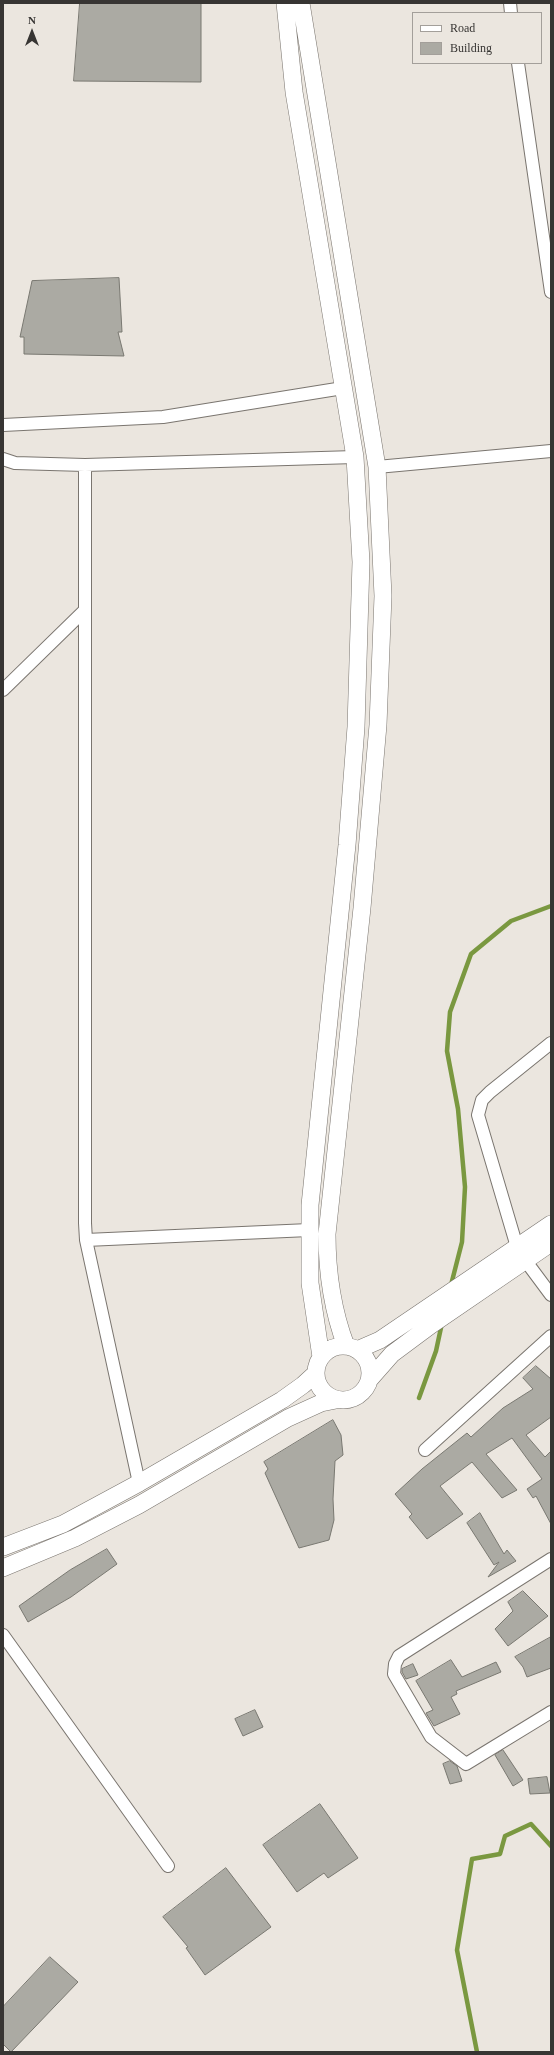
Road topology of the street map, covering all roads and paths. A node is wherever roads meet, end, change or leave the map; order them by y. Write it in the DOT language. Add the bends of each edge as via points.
graph roads {
  1 [pos="285,3"];
  2 [pos="301,3"];
  3 [pos="518,64"];
  4 [pos="551,292"];
  5 [pos="343,388"];
  6 [pos="3,425"];
  7 [pos="551,451"];
  8 [pos="355,457"];
  9 [pos="3,459"];
  10 [pos="85,465"];
  11 [pos="377,467"];
  12 [pos="85,610"];
  13 [pos="3,690"];
  14 [pos="551,1043"];
  15 [pos="551,1224"];
  16 [pos="309,1230"];
  17 [pos="86,1240"];
  18 [pos="551,1243"];
  19 [pos="521,1254"];
  20 [pos="551,1295"];
  21 [pos="551,1336"];
  22 [pos="351,1348"];
  23 [pos="321,1357"];
  24 [pos="315,1374"];
  25 [pos="370,1379"];
  26 [pos="336,1400"];
  27 [pos="425,1450"];
  28 [pos="139,1483"];
  29 [pos="3,1547"];
  30 [pos="551,1559"];
  31 [pos="6,1570"];
  32 [pos="3,1635"];
  33 [pos="551,1712"];
  34 [pos="168,1866"];
  1 -- 5 [label="main road" via="294,92"];
  2 -- 11 [label="main road"];
  3 -- 4 [label="street"];
  5 -- 6 [label="street" via="163,417"];
  5 -- 8 [label="main road"];
  7 -- 11 [label="street"];
  8 -- 10 [label="street"];
  8 -- 16 [label="main road" via="361,562 356,728"];
  9 -- 10 [label="street" via="15,464"];
  10 -- 12 [label="street"];
  11 -- 22 [label="main road" via="383,596 378,725 362,908 327,1234 332,1304"];
  12 -- 13 [label="street"];
  12 -- 17 [label="street" via="83,811"];
  14 -- 19 [label="street" via="490,1092 482,1100 478,1115"];
  15 -- 19 [label="main road"];
  16 -- 17 [label="street"];
  16 -- 23 [label="main road" via="310,1283"];
  17 -- 28 [label="street"];
  18 -- 19 [label="main road"];
  19 -- 20 [label="street"];
  19 -- 22 [label="main road" via="459,1286 380,1340"];
  19 -- 25 [label="main road" via="454,1310 392,1354"];
  21 -- 27 [label="street"];
  22 -- 23 [label="main road" via="336,1347"];
  22 -- 25 [label="main road" via="367,1359 371,1372"];
  23 -- 24 [label="main road" via="316,1365"];
  24 -- 26 [label="main road" via="321,1390"];
  24 -- 28 [label="main road" via="282,1400"];
  25 -- 26 [label="main road" via="364,1391 354,1399"];
  26 -- 31 [label="main road" via="321,1403 288,1418 139,1505"];
  28 -- 29 [label="main road" via="63,1524"];
  30 -- 33 [label="street" via="399,1656 394,1664 394,1674 431,1737 466,1764"];
  32 -- 34 [label="street"];
}
